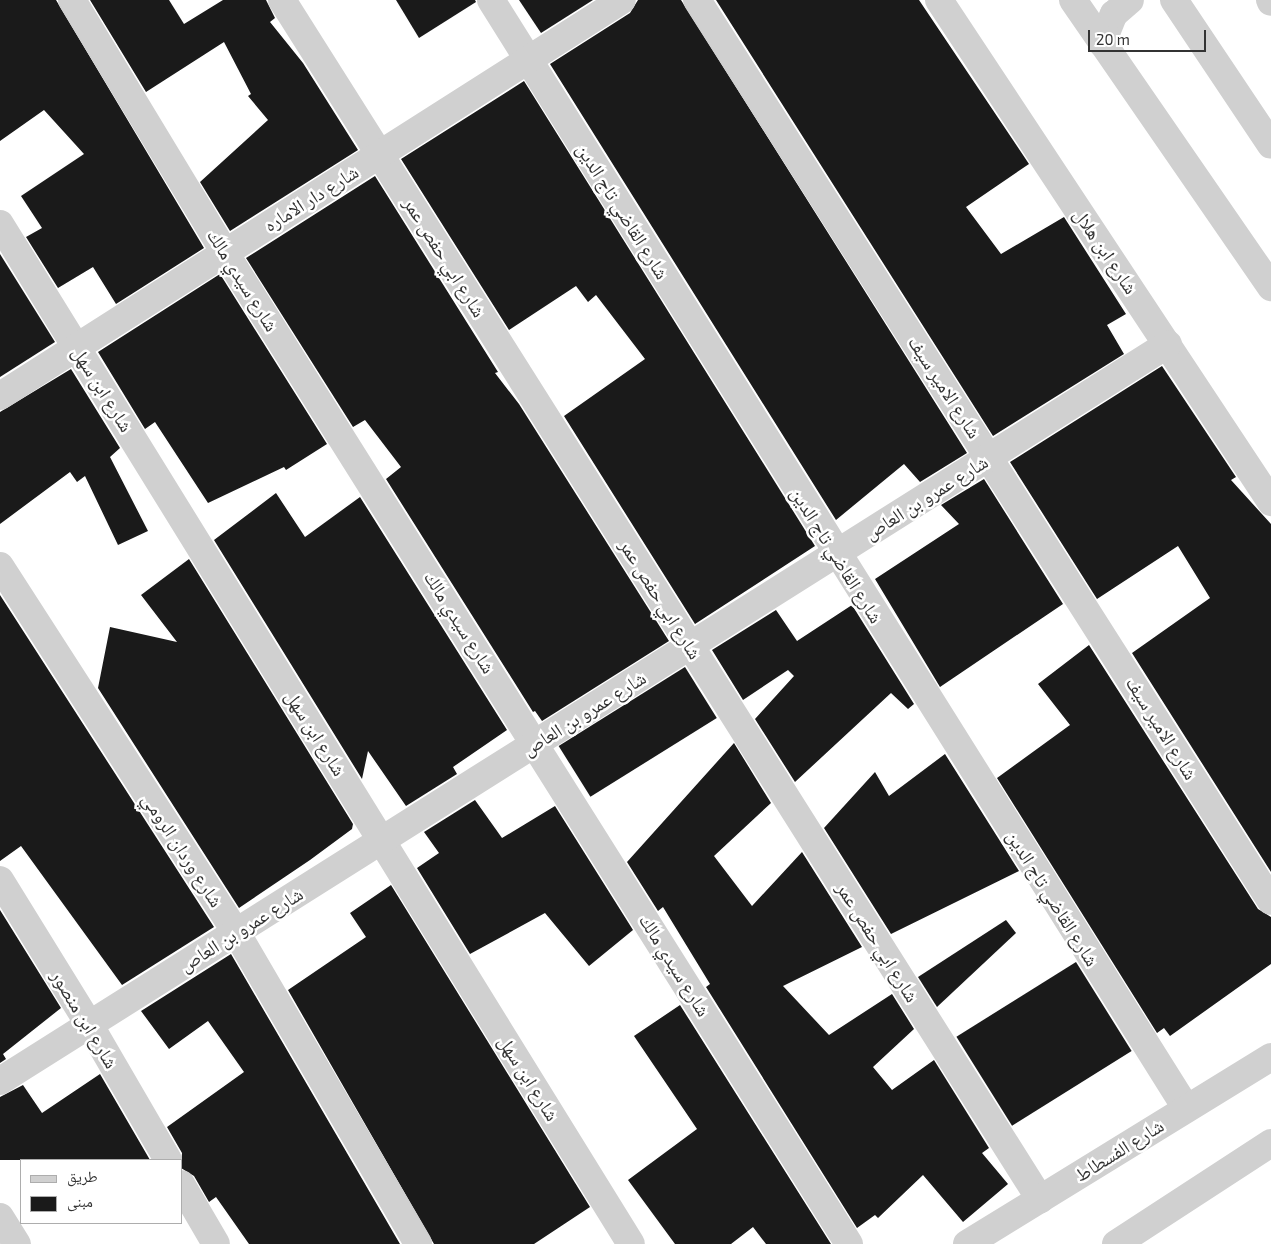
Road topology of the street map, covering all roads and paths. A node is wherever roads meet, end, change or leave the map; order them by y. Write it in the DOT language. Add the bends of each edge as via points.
graph roads {
  1 [pos="72,0"];
  2 [pos="282,0"];
  3 [pos="491,0"];
  4 [pos="622,0"];
  5 [pos="697,0"];
  6 [pos="940,0"];
  7 [pos="1073,0"];
  8 [pos="1130,0"];
  9 [pos="1174,0"];
  10 [pos="1102,43"];
  11 [pos="528,60"];
  12 [pos="1271,145"];
  13 [pos="380,154"];
  14 [pos="0,224"];
  15 [pos="225,253"];
  16 [pos="1271,287"];
  17 [pos="1168,344"];
  18 [pos="77,347"];
  19 [pos="0,396"];
  20 [pos="990,457"];
  21 [pos="1271,502"];
  22 [pos="836,553"];
  23 [pos="0,566"];
  24 [pos="690,646"];
  25 [pos="536,743"];
  26 [pos="382,840"];
  27 [pos="0,880"];
  28 [pos="1271,901"];
  29 [pos="236,932"];
  30 [pos="89,1024"];
  31 [pos="1271,1057"];
  32 [pos="0,1081"];
  33 [pos="1186,1108"];
  34 [pos="1271,1143"];
  35 [pos="167,1159"];
  36 [pos="182,1186"];
  37 [pos="1040,1198"];
  38 [pos="0,1217"];
  39 [pos="17,1244"];
  40 [pos="216,1244"];
  41 [pos="418,1244"];
  42 [pos="630,1244"];
  43 [pos="849,1244"];
  44 [pos="967,1244"];
  45 [pos="1116,1244"];
  1 -- 15 [label="street, شارع سيدي مالك"];
  2 -- 13 [label="street, شارع ابي حفص عمر"];
  3 -- 11 [label="street, شارع القاضي تاج الدين"];
  4 -- 11 [label="street, شارع دار الاماره"];
  5 -- 20 [label="street, شارع الامير سيف"];
  6 -- 17 [label="street, شارع ابن هلال"];
  7 -- 10 [label="street"];
  8 -- 10 [label="street" via="1114,14"];
  9 -- 12 [label="street"];
  10 -- 16 [label="street"];
  11 -- 13 [label="street, شارع دار الاماره"];
  11 -- 22 [label="street, شارع القاضي تاج الدين"];
  13 -- 15 [label="street, شارع دار الاماره"];
  13 -- 24 [label="street, شارع ابي حفص عمر"];
  14 -- 18 [label="street, شارع ابن سهل"];
  15 -- 18 [label="street, شارع دار الاماره"];
  15 -- 25 [label="street, شارع سيدي مالك"];
  17 -- 20 [label="street, شارع عمرو بن العاص"];
  17 -- 21 [label="street, شارع ابن هلال"];
  18 -- 19 [label="street, شارع دار الاماره"];
  18 -- 26 [label="street, شارع ابن سهل"];
  20 -- 22 [label="street, شارع عمرو بن العاص"];
  20 -- 28 [label="street, شارع الامير سيف"];
  22 -- 24 [label="street, شارع عمرو بن العاص"];
  22 -- 33 [label="street, شارع القاضي تاج الدين"];
  23 -- 29 [label="street, شارع وردان الرومي"];
  24 -- 25 [label="street, شارع عمرو بن العاص"];
  24 -- 37 [label="street, شارع ابي حفص عمر"];
  25 -- 26 [label="street, شارع عمرو بن العاص"];
  25 -- 43 [label="street, شارع سيدي مالك"];
  26 -- 29 [label="street, شارع عمرو بن العاص"];
  26 -- 42 [label="street, شارع ابن سهل"];
  27 -- 30 [label="street, شارع ابن منصور"];
  29 -- 30 [label="street, شارع عمرو بن العاص"];
  29 -- 41 [label="street, شارع وردان الرومي"];
  30 -- 32 [label="street, شارع عمرو بن العاص"];
  30 -- 35 [label="street, شارع ابن منصور"];
  31 -- 33 [label="street, شارع الفسطاط"];
  33 -- 37 [label="street, شارع الفسطاط"];
  34 -- 45 [label="street"];
  36 -- 40 [label="street"];
  37 -- 44 [label="street, شارع الفسطاط"];
  38 -- 39 [label="street"];
}
